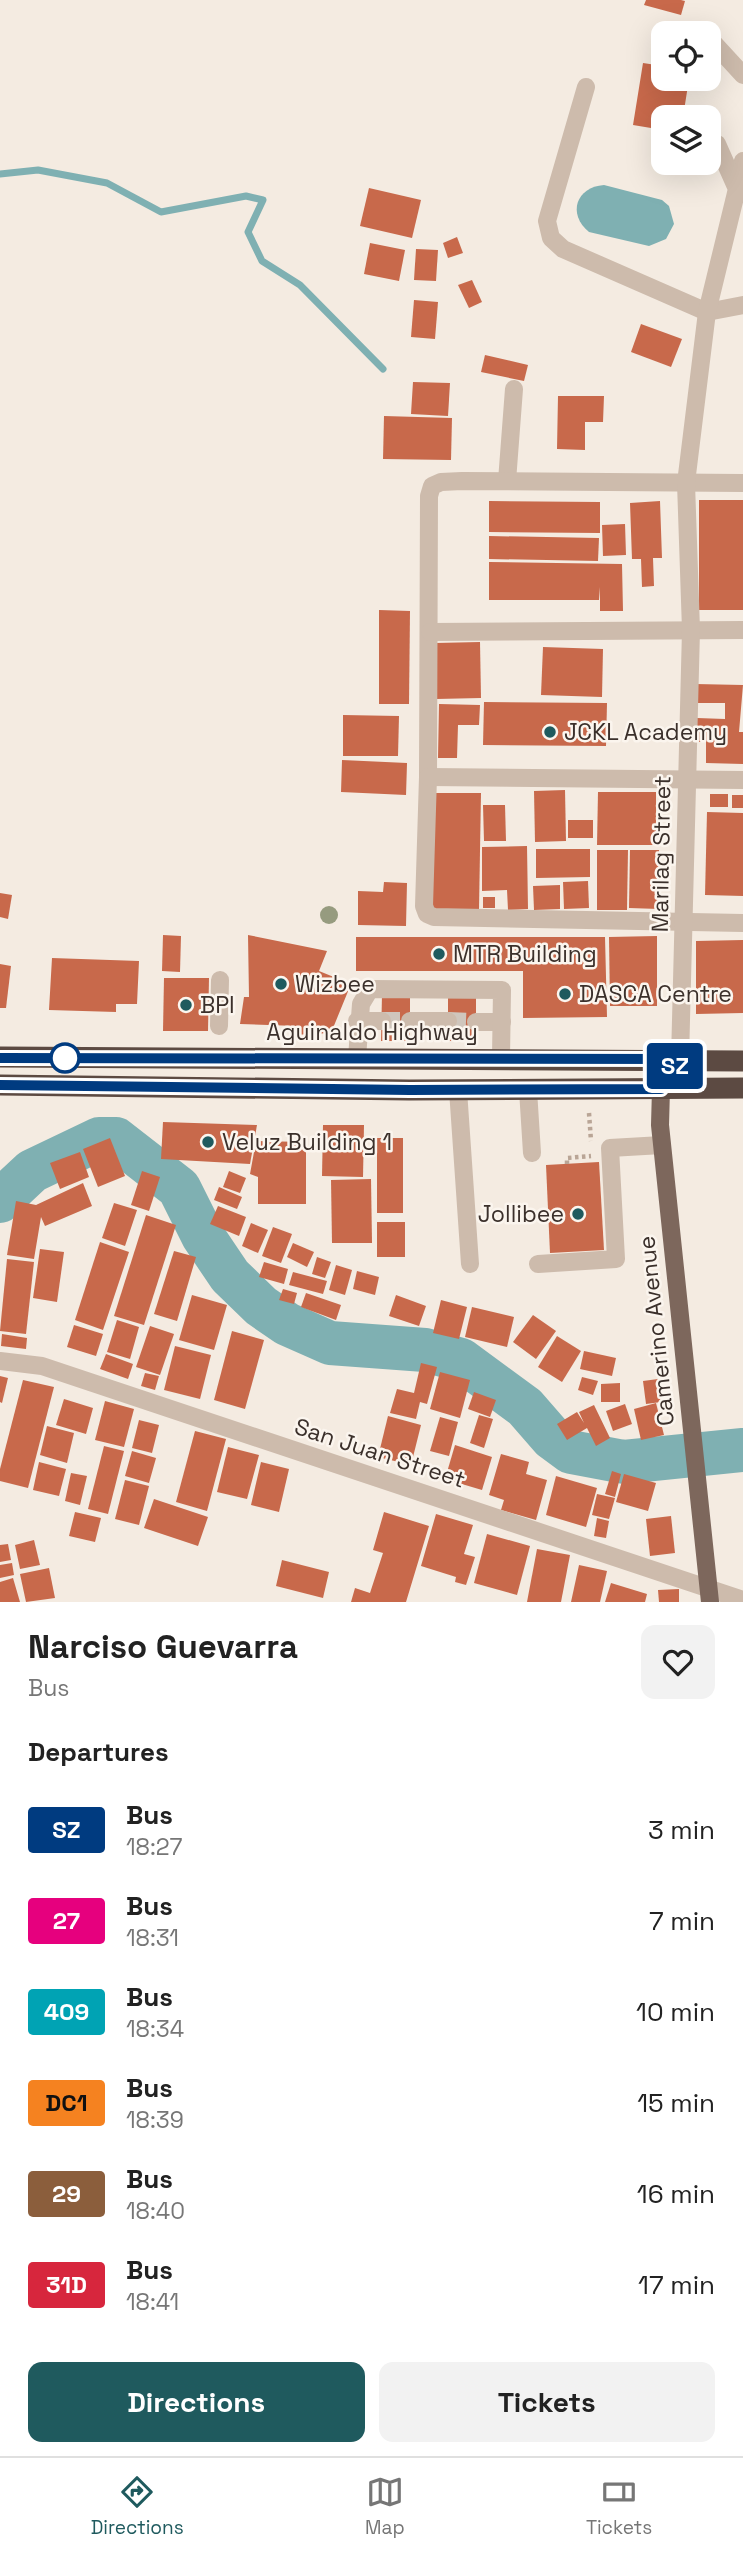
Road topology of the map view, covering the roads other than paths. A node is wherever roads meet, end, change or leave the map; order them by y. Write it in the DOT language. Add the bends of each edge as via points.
graph roads {
  1 [pos="721,51"];
  2 [pos="743,75"];
  3 [pos="586,87"];
  4 [pos="721,151"];
  5 [pos="743,162"];
  6 [pos="737,189"];
  7 [pos="743,305"];
  8 [pos="707,312"];
  9 [pos="514,389"];
  10 [pos="507,481"];
  11 [pos="686,482"];
  12 [pos="743,483"];
  13 [pos="691,630"];
  14 [pos="743,631"];
  15 [pos="430,632"];
  16 [pos="428,777"];
  17 [pos="687,780"];
  18 [pos="743,780"];
  19 [pos="685,923"];
  20 [pos="743,923"];
  21 [pos="220,980"];
  22 [pos="357,1021"];
  23 [pos="382,1021"];
  24 [pos="410,1021"];
  25 [pos="448,1021"];
  26 [pos="502,1021"];
  27 [pos="476,1022"];
  28 [pos="219,1026"];
  29 [pos="0,1058"];
  30 [pos="357,1058"];
  31 [pos="501,1058"];
  32 [pos="680,1059"];
  33 [pos="743,1061"];
  34 [pos="0,1085"];
  35 [pos="358,1088"];
  36 [pos="743,1088"];
  37 [pos="661,1089"];
  38 [pos="458,1090"];
  39 [pos="528,1090"];
  40 [pos="662,1145"];
  41 [pos="532,1153"];
  42 [pos="470,1264"];
  43 [pos="538,1264"];
  44 [pos="0,1361"];
  45 [pos="709,1595"];
  46 [pos="743,1600"];
  1 -- 2 [label="street"];
  3 -- 8 [label="street" via="547,221 551,238 563,249"];
  4 -- 6 [label="street"];
  5 -- 6 [label="street, Marilag Street"];
  6 -- 8 [label="street, Marilag Street"];
  7 -- 8 [label="street"];
  8 -- 11 [label="street, Marilag Street"];
  9 -- 10 [label="street"];
  10 -- 11 [label="street"];
  10 -- 15 [label="street" via="432,486"];
  11 -- 12 [label="street"];
  11 -- 13 [label="street, Marilag Street"];
  13 -- 14 [label="street"];
  13 -- 15 [label="street"];
  13 -- 17 [label="street, Marilag Street"];
  15 -- 16 [label="street"];
  16 -- 17 [label="street"];
  16 -- 19 [label="street" via="427,914"];
  17 -- 18 [label="street"];
  17 -- 19 [label="street, Marilag Street"];
  19 -- 20 [label="street"];
  19 -- 32 [label="street, Marilag Street"];
  21 -- 28 [label="street"];
  22 -- 23 [label="street"];
  22 -- 26 [label="street" via="370,989 383,989 502,990"];
  22 -- 30 [label="street"];
  24 -- 25 [label="street"];
  26 -- 27 [label="street"];
  26 -- 31 [label="street"];
  29 -- 30 [label="highway, Aguinaldo Highway"];
  30 -- 31 [label="highway, Aguinaldo Highway"];
  30 -- 35 [label="highway"];
  31 -- 32 [label="highway, Aguinaldo Highway"];
  32 -- 33 [label="highway, Aguinaldo Highway"];
  32 -- 37 [label="main road"];
  34 -- 35 [label="highway"];
  35 -- 38 [label="highway"];
  36 -- 37 [label="highway"];
  37 -- 39 [label="highway"];
  37 -- 40 [label="main road, Camerino Avenue"];
  38 -- 39 [label="highway"];
  38 -- 42 [label="street"];
  39 -- 41 [label="street"];
  40 -- 43 [label="street" via="610,1148 616,1259"];
  40 -- 45 [label="main road, Camerino Avenue"];
  44 -- 45 [label="street, San Juan Street" via="41,1366"];
  45 -- 46 [label="street, San Juan Street"];
}
